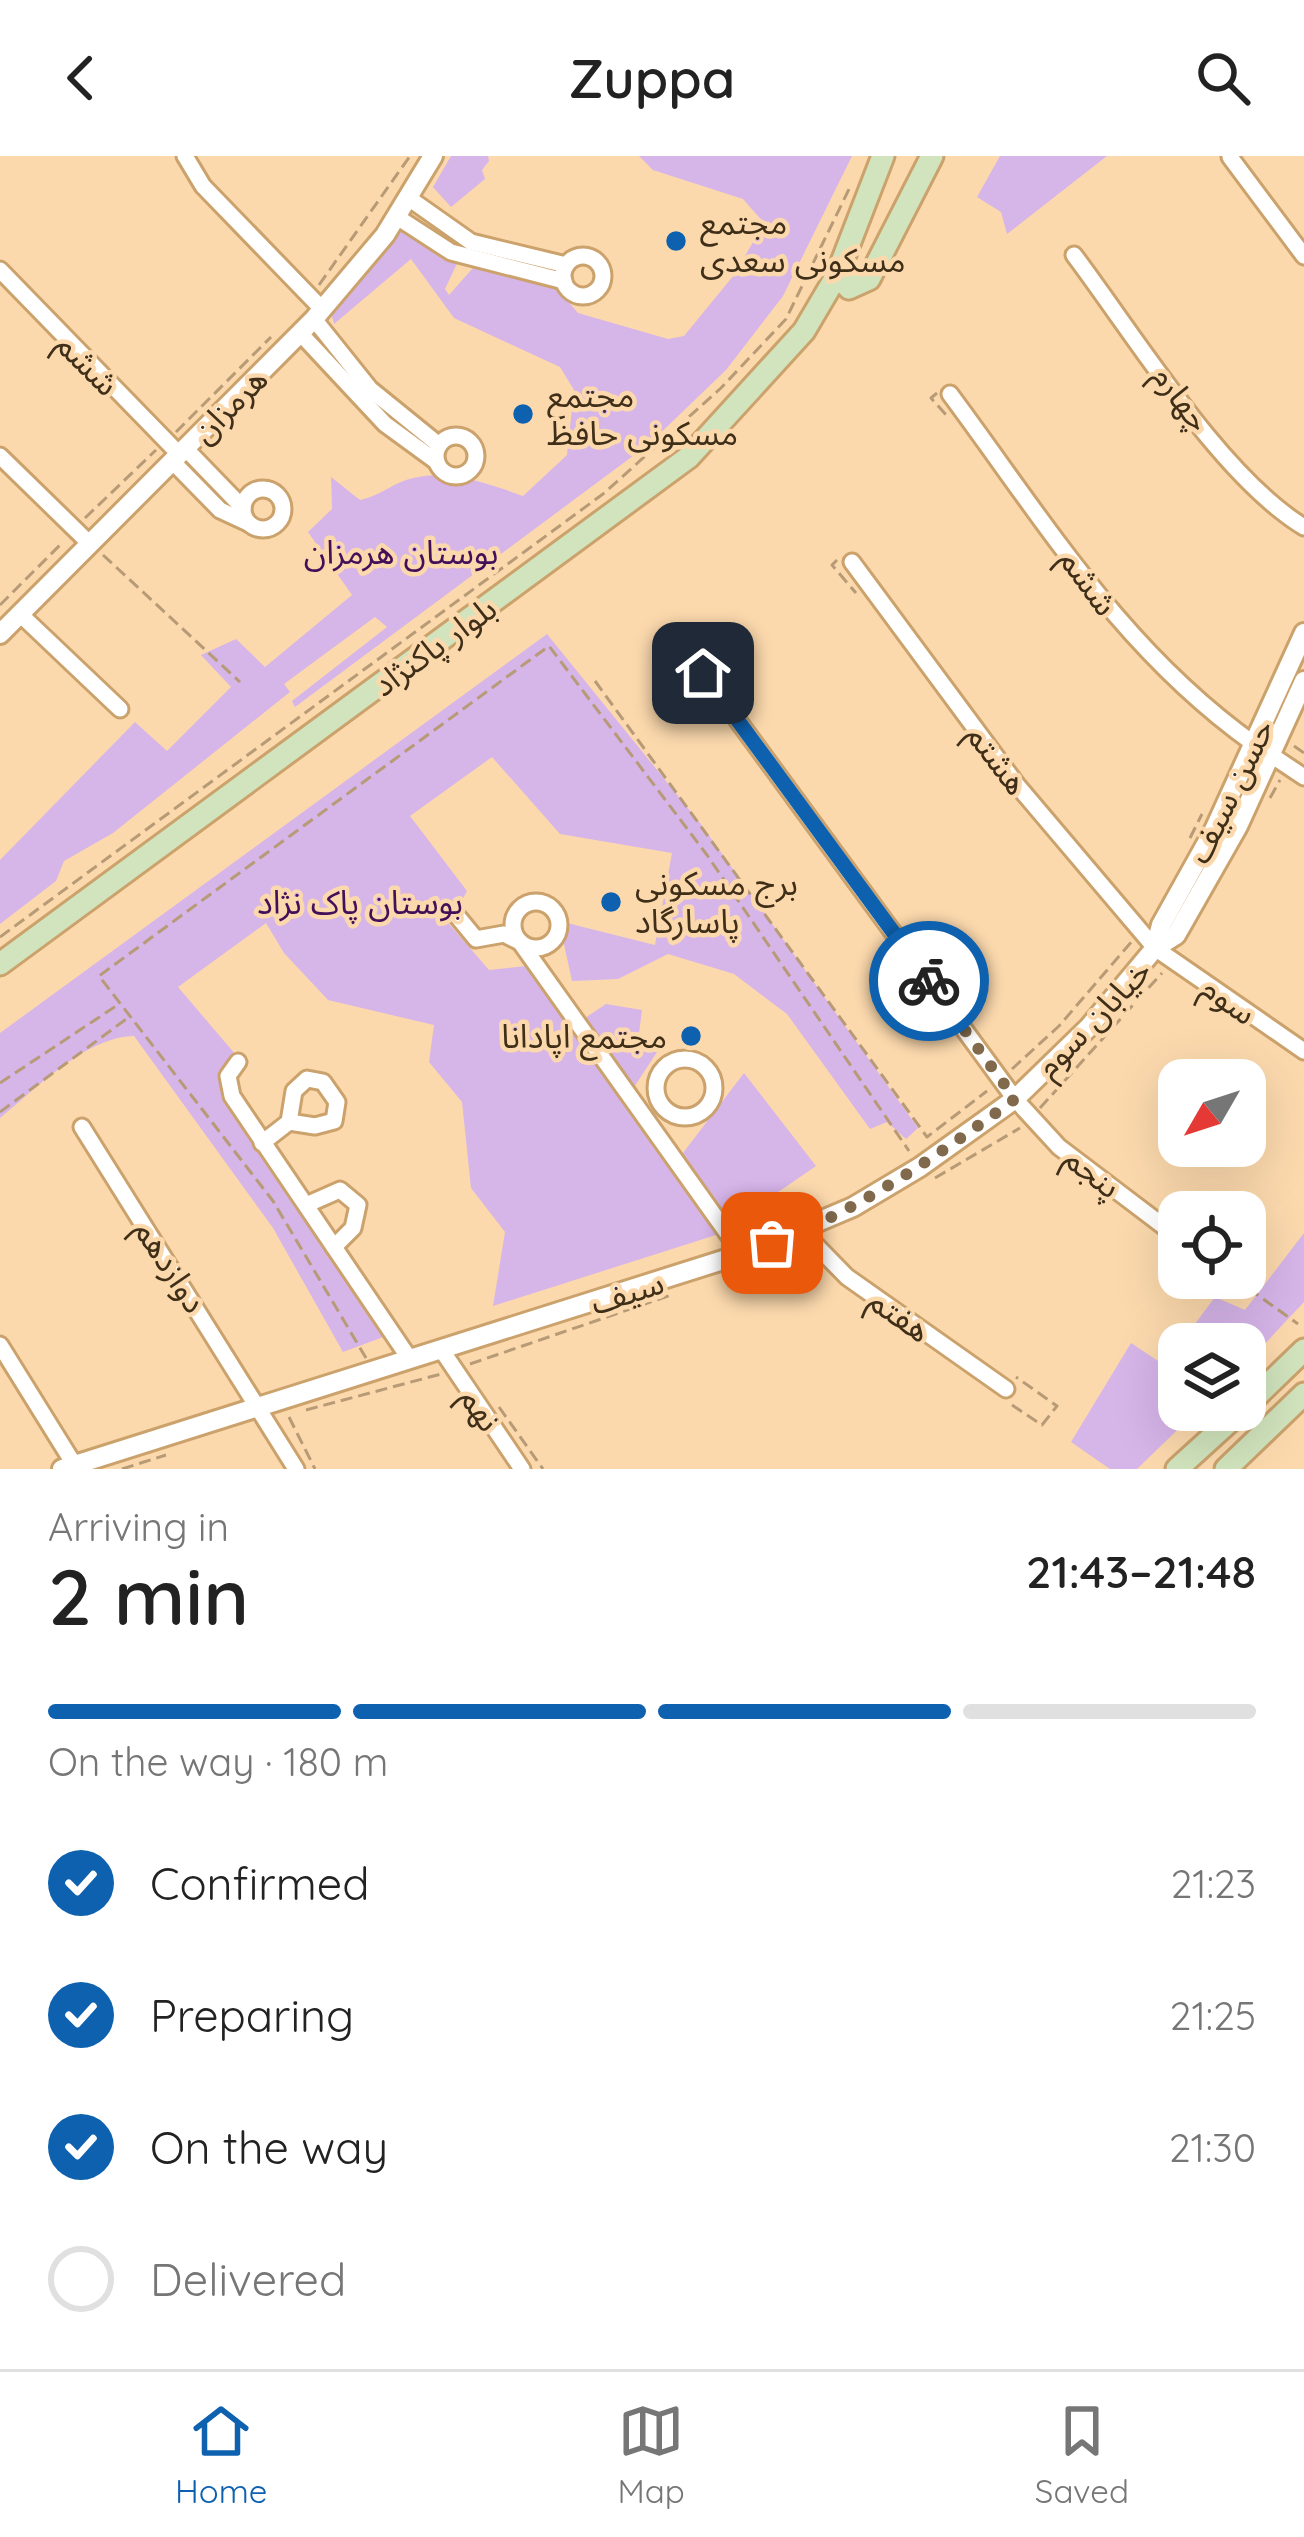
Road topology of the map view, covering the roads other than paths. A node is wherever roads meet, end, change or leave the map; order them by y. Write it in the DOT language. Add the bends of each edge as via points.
graph roads {
  1 [pos="185,156"];
  2 [pos="433,156"];
  3 [pos="883,156"];
  4 [pos="1230,158"];
  5 [pos="926,164"];
  6 [pos="865,177"];
  7 [pos="410,199"];
  8 [pos="397,217"];
  9 [pos="469,249"];
  10 [pos="1074,256"];
  11 [pos="1304,256"];
  12 [pos="0,270"];
  13 [pos="565,273"];
  14 [pos="837,275"];
  15 [pos="312,320"];
  16 [pos="950,394"];
  17 [pos="174,450"];
  18 [pos="438,453"];
  19 [pos="0,456"];
  20 [pos="245,516"];
  21 [pos="1304,527"];
  22 [pos="88,542"];
  23 [pos="852,562"];
  24 [pos="20,614"];
  25 [pos="0,634"];
  26 [pos="1304,634"];
  27 [pos="703,673"];
  28 [pos="1304,681"];
  29 [pos="120,709"];
  30 [pos="1262,750"];
  31 [pos="1304,777"];
  32 [pos="453,910"];
  33 [pos="1155,948"];
  34 [pos="0,964"];
  35 [pos="1304,1052"];
  36 [pos="238,1063"];
  37 [pos="1015,1099"];
  38 [pos="676,1117"];
  39 [pos="289,1122"];
  40 [pos="82,1127"];
  41 [pos="663,1139"];
  42 [pos="262,1143"];
  43 [pos="306,1204"];
  44 [pos="1158,1222"];
  45 [pos="802,1231"];
  46 [pos="334,1246"];
  47 [pos="742,1254"];
  48 [pos="0,1345"];
  49 [pos="440,1349"];
  50 [pos="1304,1350"];
  51 [pos="409,1358"];
  52 [pos="1266,1387"];
  53 [pos="1006,1389"];
  54 [pos="1304,1394"];
  55 [pos="260,1405"];
  56 [pos="1219,1431"];
  57 [pos="71,1468"];
  58 [pos="296,1469"];
  59 [pos="522,1469"];
  60 [pos="1177,1469"];
  61 [pos="1226,1469"];
  1 -- 15 [label="street"];
  2 -- 7 [label="street, هرمزان"];
  3 -- 6 [label="main road, بلوار پاکنژاد"];
  4 -- 11 [label="street"];
  5 -- 6 [label="main road" via="900,190"];
  5 -- 14 [label="main road" via="869,279 843,288"];
  6 -- 14 [label="main road, بلوار پاکنژاد"];
  7 -- 8 [label="street, هرمزان"];
  7 -- 9 [label="street"];
  8 -- 9 [label="street"];
  8 -- 15 [label="street, هرمزان"];
  9 -- 13 [label="street"];
  10 -- 21 [label="street, چهارم" via="1234,466"];
  12 -- 17 [label="street, ششم"];
  14 -- 34 [label="main road, بلوار پاکنژاد" via="804,331 689,458"];
  15 -- 17 [label="street, هرمزان"];
  15 -- 18 [label="street" via="365,395"];
  16 -- 30 [label="street, ششم" via="1129,636 1190,698"];
  17 -- 20 [label="street, ششم" via="220,510"];
  17 -- 22 [label="street, هرمزان"];
  19 -- 22 [label="street"];
  22 -- 24 [label="street, هرمزان"];
  23 -- 33 [label="street, هشتم" via="1016,785"];
  24 -- 25 [label="street, هرمزان"];
  24 -- 29 [label="street"];
  26 -- 30 [label="street, حسن سیف"];
  27 -- 37 [label="street, پنجم"];
  28 -- 30 [label="street"];
  30 -- 31 [label="street, ششم"];
  30 -- 33 [label="street, حسن سیف"];
  32 -- 41 [label="street" via="476,939 504,934 520,942"];
  33 -- 35 [label="street, سوم"];
  33 -- 37 [label="street, سیف"];
  36 -- 42 [label="street" via="228,1084"];
  37 -- 44 [label="street, پنجم" via="1059,1147"];
  37 -- 45 [label="street, سیف" via="920,1167"];
  38 -- 41 [label="street"];
  39 -- 42 [label="street"];
  40 -- 55 [label="street, دوازدهم"];
  41 -- 47 [label="street"];
  42 -- 43 [label="street"];
  43 -- 46 [label="street"];
  43 -- 46 [label="street" via="340,1190 358,1205 353,1228"];
  45 -- 47 [label="street, سیف"];
  45 -- 53 [label="street, هفتم" via="847,1277"];
  46 -- 51 [label="street"];
  47 -- 49 [label="street, سیف"];
  48 -- 57 [label="street"];
  49 -- 51 [label="street, سیف"];
  49 -- 59 [label="street, نهم"];
  50 -- 52 [label="main road"];
  51 -- 55 [label="street, سیف"];
  54 -- 61 [label="main road"];
  55 -- 57 [label="street, سیف"];
  55 -- 58 [label="street, دوازدهم"];
  56 -- 60 [label="main road"];
}
